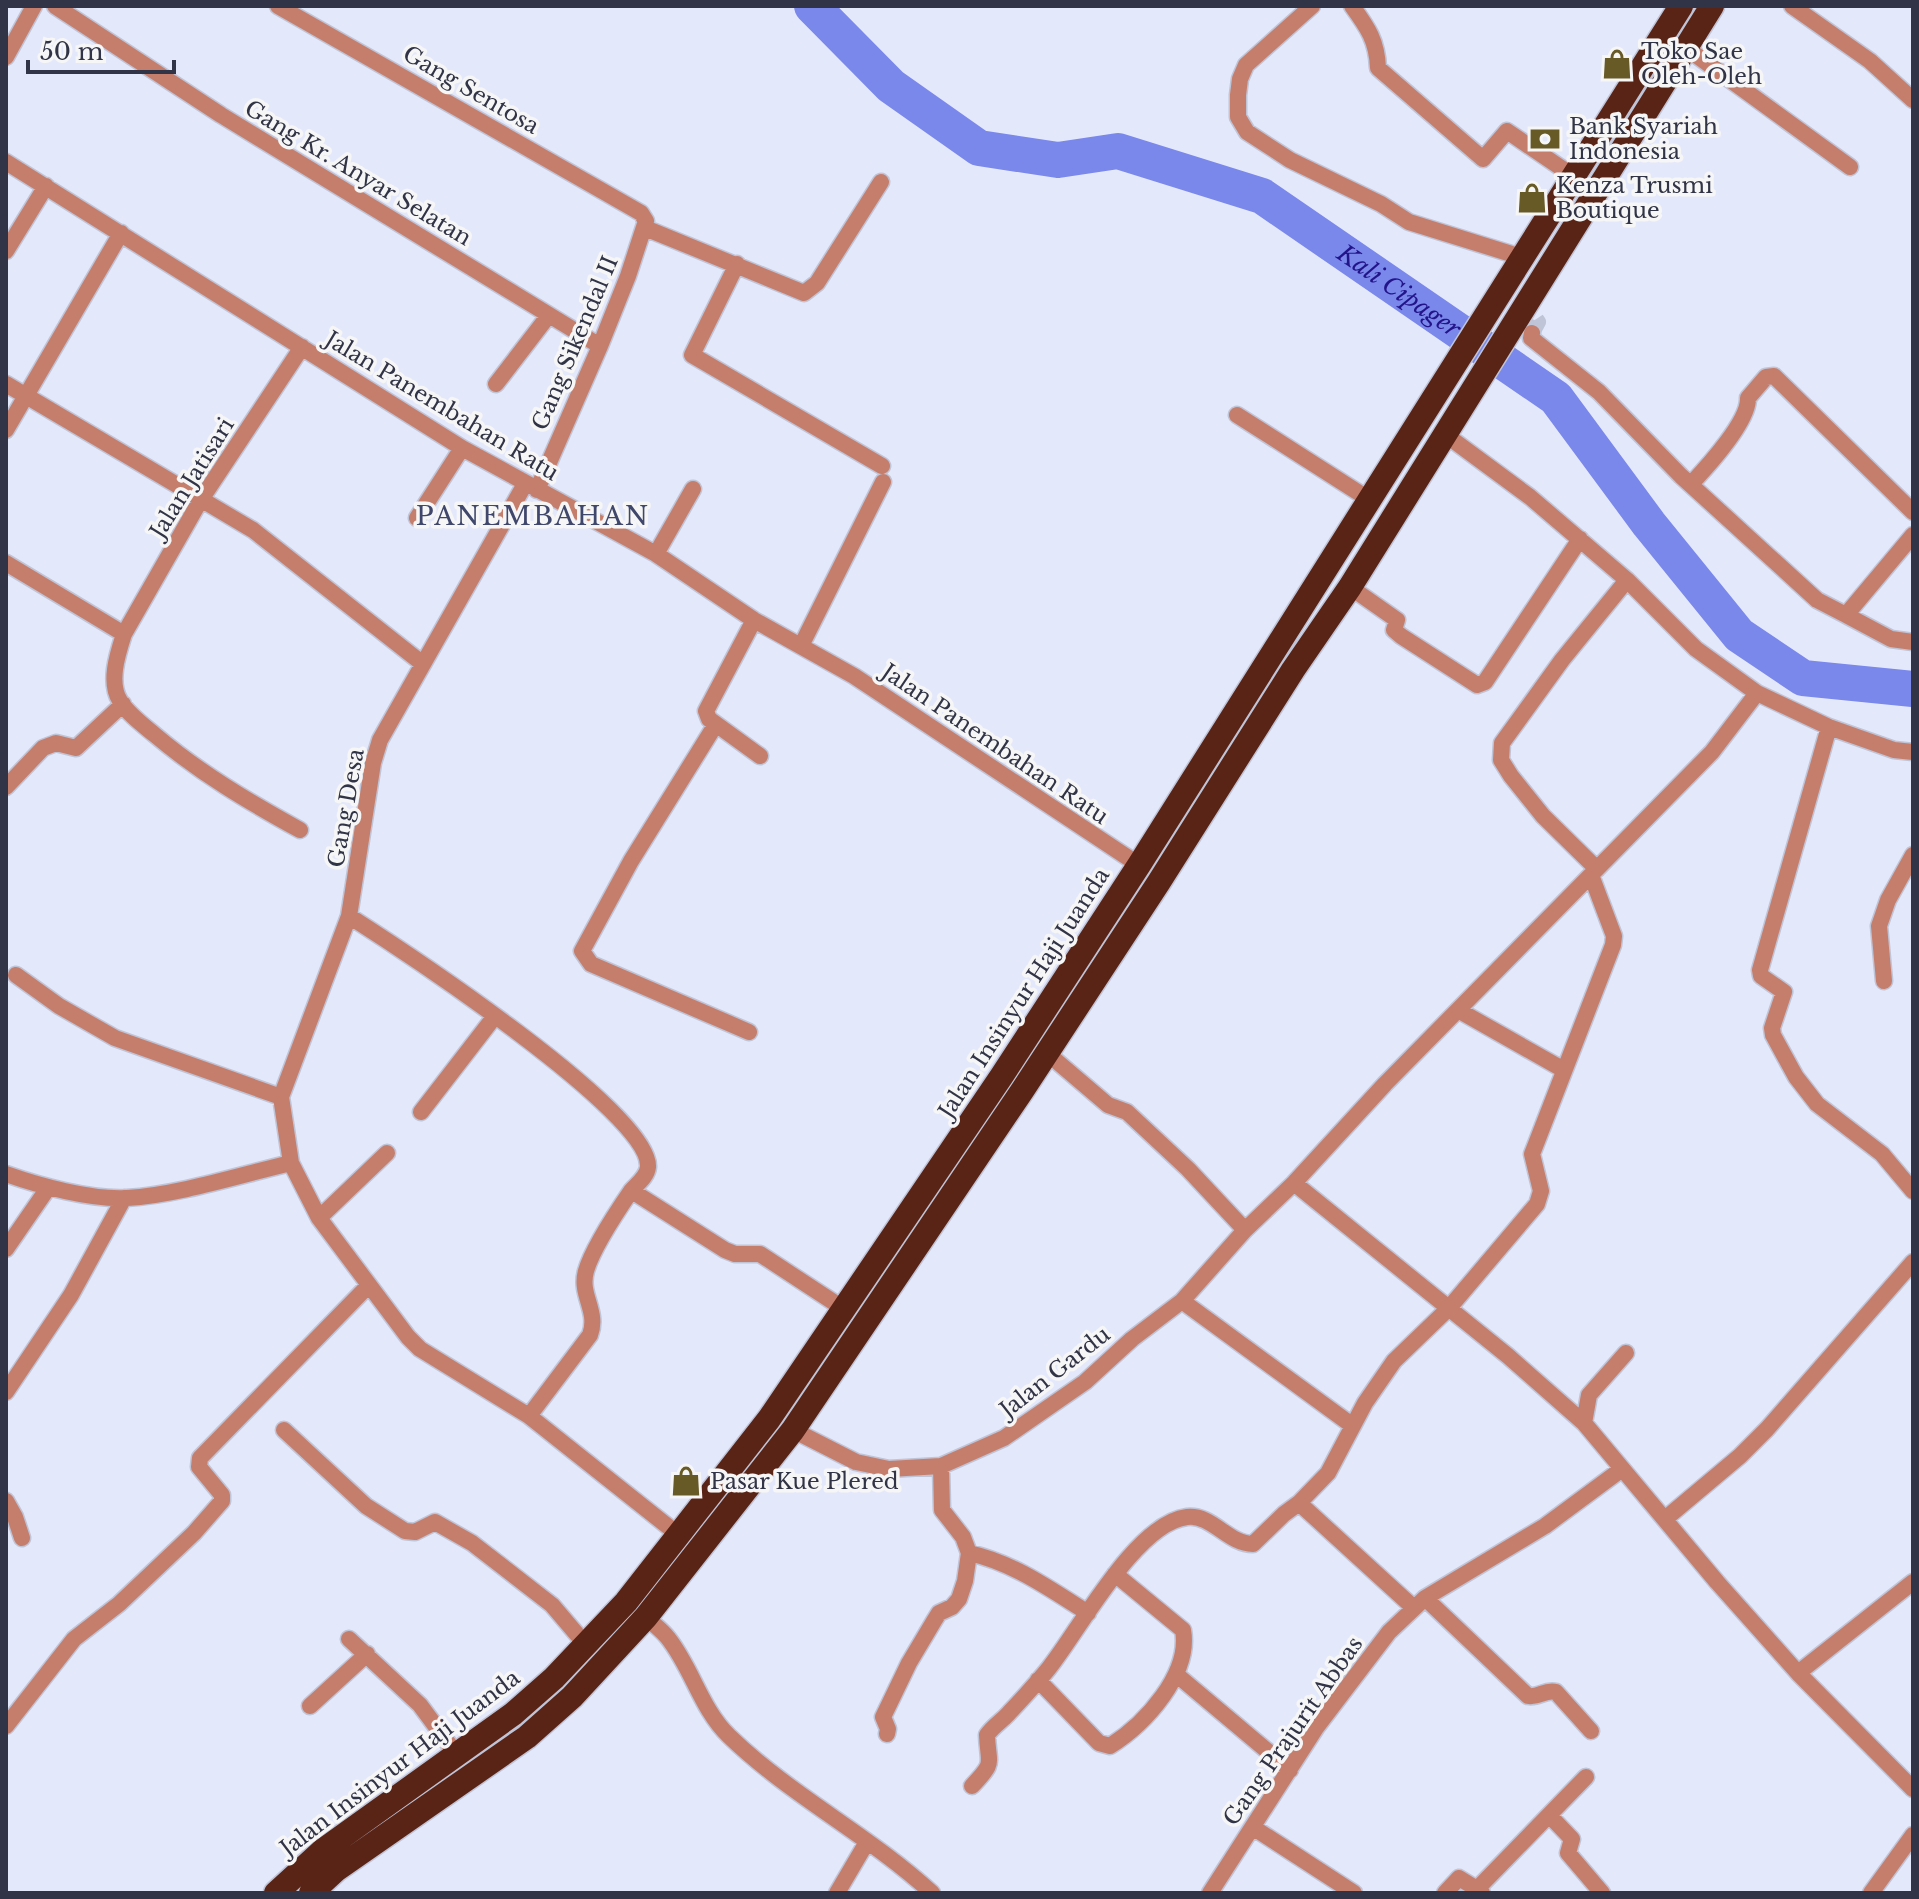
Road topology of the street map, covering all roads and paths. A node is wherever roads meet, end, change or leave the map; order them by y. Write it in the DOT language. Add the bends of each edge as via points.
graph roads {
  1 [pos="34,6"];
  2 [pos="55,6"];
  3 [pos="278,6"];
  4 [pos="1312,6"];
  5 [pos="1352,6"];
  6 [pos="1681,6"];
  7 [pos="1712,6"];
  8 [pos="1792,6"];
  9 [pos="1685,47"];
  10 [pos="6,57"];
  11 [pos="1913,100"];
  12 [pos="6,162"];
  13 [pos="1850,167"];
  14 [pos="1573,176"];
  15 [pos="881,182"];
  16 [pos="46,186"];
  17 [pos="643,220"];
  18 [pos="121,233"];
  19 [pos="6,251"];
  20 [pos="1521,257"];
  21 [pos="737,264"];
  22 [pos="549,315"];
  23 [pos="1527,321"];
  24 [pos="600,346"];
  25 [pos="302,347"];
  26 [pos="6,384"];
  27 [pos="496,384"];
  28 [pos="26,396"];
  29 [pos="1237,415"];
  30 [pos="6,430"];
  31 [pos="1446,435"];
  32 [pos="462,448"];
  33 [pos="1691,484"];
  34 [pos="531,487"];
  35 [pos="693,489"];
  36 [pos="1370,500"];
  37 [pos="200,501"];
  38 [pos="1913,512"];
  39 [pos="417,518"];
  40 [pos="1913,535"];
  41 [pos="1580,539"];
  42 [pos="656,554"];
  43 [pos="6,563"];
  44 [pos="1627,580"];
  45 [pos="1350,587"];
  46 [pos="1846,615"];
  47 [pos="754,620"];
  48 [pos="124,634"];
  49 [pos="1913,642"];
  50 [pos="801,646"];
  51 [pos="1272,657"];
  52 [pos="423,664"];
  53 [pos="1293,670"];
  54 [pos="1757,693"];
  55 [pos="123,704"];
  56 [pos="716,724"];
  57 [pos="1829,727"];
  58 [pos="1913,752"];
  59 [pos="760,756"];
  60 [pos="6,787"];
  61 [pos="300,830"];
  62 [pos="1913,855"];
  63 [pos="1139,865"];
  64 [pos="1594,872"];
  65 [pos="349,916"];
  66 [pos="16,975"];
  67 [pos="1884,981"];
  68 [pos="1458,1010"];
  69 [pos="495,1016"];
  70 [pos="749,1032"];
  71 [pos="1047,1053"];
  72 [pos="1564,1070"];
  73 [pos="1001,1077"];
  74 [pos="1022,1091"];
  75 [pos="281,1097"];
  76 [pos="421,1112"];
  77 [pos="387,1153"];
  78 [pos="291,1163"];
  79 [pos="6,1174"];
  80 [pos="1294,1183"];
  81 [pos="48,1188"];
  82 [pos="632,1191"];
  83 [pos="1913,1191"];
  84 [pos="124,1198"];
  85 [pos="319,1218"];
  86 [pos="1245,1230"];
  87 [pos="6,1249"];
  88 [pos="1913,1262"];
  89 [pos="369,1285"];
  90 [pos="1182,1301"];
  91 [pos="1449,1308"];
  92 [pos="844,1309"];
  93 [pos="1626,1353"];
  94 [pos="6,1392"];
  95 [pos="529,1416"];
  96 [pos="1584,1423"];
  97 [pos="1353,1426"];
  98 [pos="284,1430"];
  99 [pos="793,1430"];
  100 [pos="941,1466"];
  101 [pos="1622,1469"];
  102 [pos="6,1501"];
  103 [pos="1299,1503"];
  104 [pos="1665,1519"];
  105 [pos="680,1536"];
  106 [pos="22,1538"];
  107 [pos="969,1553"];
  108 [pos="1115,1574"];
  109 [pos="1913,1582"];
  110 [pos="1419,1603"];
  111 [pos="1088,1613"];
  112 [pos="646,1617"];
  113 [pos="349,1639"];
  114 [pos="586,1645"];
  115 [pos="367,1654"];
  116 [pos="1798,1673"];
  117 [pos="1177,1675"];
  118 [pos="1038,1680"];
  119 [pos="310,1706"];
  120 [pos="6,1726"];
  121 [pos="1591,1731"];
  122 [pos="887,1734"];
  123 [pos="457,1755"];
  124 [pos="1290,1770"];
  125 [pos="1586,1777"];
  126 [pos="972,1786"];
  127 [pos="1913,1789"];
  128 [pos="1549,1815"];
  129 [pos="1254,1828"];
  130 [pos="1913,1835"];
  131 [pos="867,1842"];
  132 [pos="1899,1855"];
  133 [pos="329,1860"];
  134 [pos="1913,1867"];
  135 [pos="282,1886"];
  136 [pos="1479,1891"];
  137 [pos="311,1893"];
  138 [pos="837,1893"];
  139 [pos="932,1893"];
  140 [pos="1210,1893"];
  141 [pos="1354,1893"];
  142 [pos="1445,1893"];
  143 [pos="1602,1893"];
  144 [pos="1871,1893"];
  1 -- 10 [label="street"];
  2 -- 22 [label="street, Gang Kr. Anyar Selatan" via="221,115"];
  3 -- 17 [label="street, Gang Sentosa"];
  4 -- 20 [label="street" via="1246,65 1238,117 1247,132 1409,222"];
  5 -- 14 [label="street" via="1379,53 1378,68 1483,159 1507,131"];
  6 -- 14 [label="highway, Jalan Insinyur Haji Juanda"];
  7 -- 9 [label="highway, Jalan Insinyur Haji Juanda"];
  8 -- 11 [label="street" via="1870,61"];
  9 -- 13 [label="street"];
  9 -- 23 [label="highway, Jalan Insinyur Haji Juanda"];
  12 -- 16 [label="street, Jalan Panembahan Ratu"];
  14 -- 20 [label="highway, Jalan Insinyur Haji Juanda"];
  15 -- 21 [label="street, Gang Sentosa" via="817,283 804,293"];
  16 -- 18 [label="street, Jalan Panembahan Ratu"];
  16 -- 19 [label="street"];
  17 -- 21 [label="street, Gang Sentosa"];
  17 -- 24 [label="street, Gang Sikendal II"];
  18 -- 25 [label="street, Jalan Panembahan Ratu"];
  18 -- 28 [label="street"];
  20 -- 36 [label="highway, Jalan Insinyur Haji Juanda"];
  21 -- 50 [label="street" via="692,355 883,474"];
  22 -- 24 [label="street, Gang Kr. Anyar Selatan"];
  22 -- 27 [label="street"];
  23 -- 31 [label="highway, Jalan Insinyur Haji Juanda"];
  23 -- 33 [label="street" via="1531,338 1599,392"];
  24 -- 34 [label="street, Gang Sikendal II"];
  25 -- 32 [label="street, Jalan Panembahan Ratu"];
  25 -- 37 [label="street, Jalan Jatisari"];
  26 -- 28 [label="street"];
  28 -- 30 [label="street"];
  28 -- 37 [label="street"];
  29 -- 36 [label="street"];
  31 -- 41 [label="street"];
  31 -- 45 [label="highway, Jalan Insinyur Haji Juanda"];
  32 -- 34 [label="street, Jalan Panembahan Ratu"];
  32 -- 39 [label="street"];
  33 -- 38 [label="street" via="1727,444 1749,408 1748,398 1766,377 1774,376"];
  33 -- 46 [label="street" via="1817,600"];
  34 -- 42 [label="street, Jalan Panembahan Ratu"];
  34 -- 52 [label="street, Gang Desa"];
  35 -- 42 [label="street"];
  36 -- 51 [label="highway, Jalan Insinyur Haji Juanda"];
  37 -- 48 [label="street, Jalan Jatisari"];
  37 -- 52 [label="street" via="253,530"];
  40 -- 46 [label="street"];
  41 -- 44 [label="street"];
  41 -- 45 [label="street" via="1485,682 1477,685 1401,636 1394,630 1397,620"];
  42 -- 47 [label="street, Jalan Panembahan Ratu"];
  43 -- 48 [label="street"];
  44 -- 54 [label="street" via="1696,649"];
  44 -- 64 [label="street" via="1502,743 1501,760 1511,776"];
  45 -- 53 [label="highway, Jalan Insinyur Haji Juanda"];
  46 -- 49 [label="street" via="1891,639"];
  47 -- 50 [label="street, Jalan Panembahan Ratu"];
  47 -- 56 [label="street" via="706,711"];
  48 -- 55 [label="street, Jalan Jatisari" via="115,684"];
  50 -- 63 [label="street, Jalan Panembahan Ratu"];
  51 -- 53 [label="highway"];
  51 -- 63 [label="highway, Jalan Insinyur Haji Juanda"];
  52 -- 65 [label="street, Gang Desa" via="380,740 373,763"];
  53 -- 71 [label="highway, Jalan Insinyur Haji Juanda"];
  54 -- 57 [label="street"];
  54 -- 64 [label="street, Jalan Gardu" via="1712,752"];
  55 -- 60 [label="street" via="76,748 56,743 43,748"];
  55 -- 61 [label="street" via="191,765"];
  56 -- 59 [label="street"];
  56 -- 70 [label="street" via="582,951 591,964"];
  57 -- 58 [label="street"];
  57 -- 83 [label="street" via="1761,976 1784,992 1772,1028 1796,1077 1817,1104 1882,1154"];
  62 -- 67 [label="street" via="1879,926"];
  63 -- 73 [label="highway, Jalan Insinyur Haji Juanda"];
  64 -- 68 [label="street, Jalan Gardu"];
  64 -- 72 [label="street" via="1613,945"];
  65 -- 69 [label="street"];
  65 -- 75 [label="street, Gang Desa"];
  66 -- 75 [label="street" via="115,1038"];
  68 -- 72 [label="street"];
  68 -- 80 [label="street, Jalan Gardu"];
  69 -- 76 [label="street"];
  69 -- 82 [label="street" via="587,1086 626,1127 649,1164"];
  71 -- 74 [label="highway, Jalan Insinyur Haji Juanda"];
  71 -- 86 [label="street" via="1108,1105 1127,1112"];
  72 -- 91 [label="street" via="1532,1154 1540,1197"];
  73 -- 74 [label="highway"];
  73 -- 92 [label="highway, Jalan Insinyur Haji Juanda"];
  74 -- 99 [label="highway, Jalan Insinyur Haji Juanda"];
  75 -- 78 [label="street, Gang Desa"];
  77 -- 85 [label="street"];
  78 -- 84 [label="street"];
  78 -- 85 [label="street, Gang Desa"];
  79 -- 81 [label="street"];
  80 -- 86 [label="street, Jalan Gardu"];
  80 -- 91 [label="street"];
  81 -- 84 [label="street"];
  81 -- 87 [label="street"];
  82 -- 92 [label="street" via="725,1250 760,1254"];
  82 -- 95 [label="street" via="587,1266 584,1291 594,1324 590,1335"];
  84 -- 94 [label="street" via="71,1295"];
  85 -- 89 [label="street, Gang Desa"];
  86 -- 90 [label="street, Jalan Gardu"];
  88 -- 104 [label="street" via="1767,1429"];
  89 -- 95 [label="street, Gang Desa" via="420,1349"];
  89 -- 120 [label="street" via="200,1458 199,1467 222,1501 194,1533 74,1639"];
  90 -- 97 [label="street"];
  90 -- 100 [label="street, Jalan Gardu" via="1037,1417"];
  91 -- 96 [label="street"];
  91 -- 97 [label="street" via="1394,1361"];
  92 -- 105 [label="highway, Jalan Insinyur Haji Juanda"];
  93 -- 96 [label="street" via="1589,1395"];
  95 -- 105 [label="street, Gang Desa"];
  96 -- 101 [label="street"];
  97 -- 103 [label="street" via="1328,1473"];
  98 -- 114 [label="street" via="366,1506 405,1531 435,1522 472,1543 552,1605"];
  99 -- 100 [label="street, Jalan Gardu" via="856,1462 889,1469"];
  99 -- 112 [label="highway, Jalan Insinyur Haji Juanda"];
  100 -- 107 [label="street" via="940,1503"];
  101 -- 104 [label="street"];
  101 -- 110 [label="street, Gang Prajurit Abbas" via="1545,1526"];
  102 -- 106 [label="street"];
  103 -- 108 [label="street" via="1253,1544 1243,1544 1200,1518 1183,1518 1140,1544"];
  103 -- 110 [label="street"];
  104 -- 116 [label="street"];
  105 -- 114 [label="highway, Jalan Insinyur Haji Juanda"];
  107 -- 111 [label="street" via="1009,1565"];
  107 -- 122 [label="street" via="959,1599 939,1613 883,1717"];
  108 -- 111 [label="street"];
  108 -- 117 [label="street" via="1183,1630"];
  109 -- 116 [label="street"];
  110 -- 121 [label="street" via="1528,1696 1556,1692"];
  110 -- 124 [label="street, Gang Prajurit Abbas" via="1389,1632"];
  111 -- 118 [label="street"];
  112 -- 131 [label="street" via="668,1637 728,1735"];
  112 -- 133 [label="highway, Jalan Insinyur Haji Juanda" via="527,1737"];
  113 -- 115 [label="street"];
  114 -- 123 [label="highway, Jalan Insinyur Haji Juanda" via="513,1714"];
  115 -- 119 [label="street"];
  115 -- 123 [label="street" via="420,1705"];
  116 -- 127 [label="street"];
  117 -- 118 [label="street" via="1138,1724 1110,1746 1099,1743"];
  117 -- 124 [label="street"];
  118 -- 126 [label="street" via="987,1735 988,1769"];
  123 -- 133 [label="highway, Jalan Insinyur Haji Juanda"];
  124 -- 129 [label="street, Gang Prajurit Abbas"];
  125 -- 128 [label="street"];
  128 -- 136 [label="street"];
  128 -- 143 [label="street" via="1572,1839 1568,1853"];
  129 -- 140 [label="street, Gang Prajurit Abbas"];
  129 -- 141 [label="street"];
  130 -- 132 [label="street"];
  131 -- 138 [label="street"];
  131 -- 139 [label="street"];
  132 -- 134 [label="street"];
  132 -- 144 [label="street"];
  133 -- 135 [label="highway, Jalan Insinyur Haji Juanda"];
  133 -- 137 [label="highway, Jalan Insinyur Haji Juanda"];
  136 -- 142 [label="street" via="1459,1878"];
}
